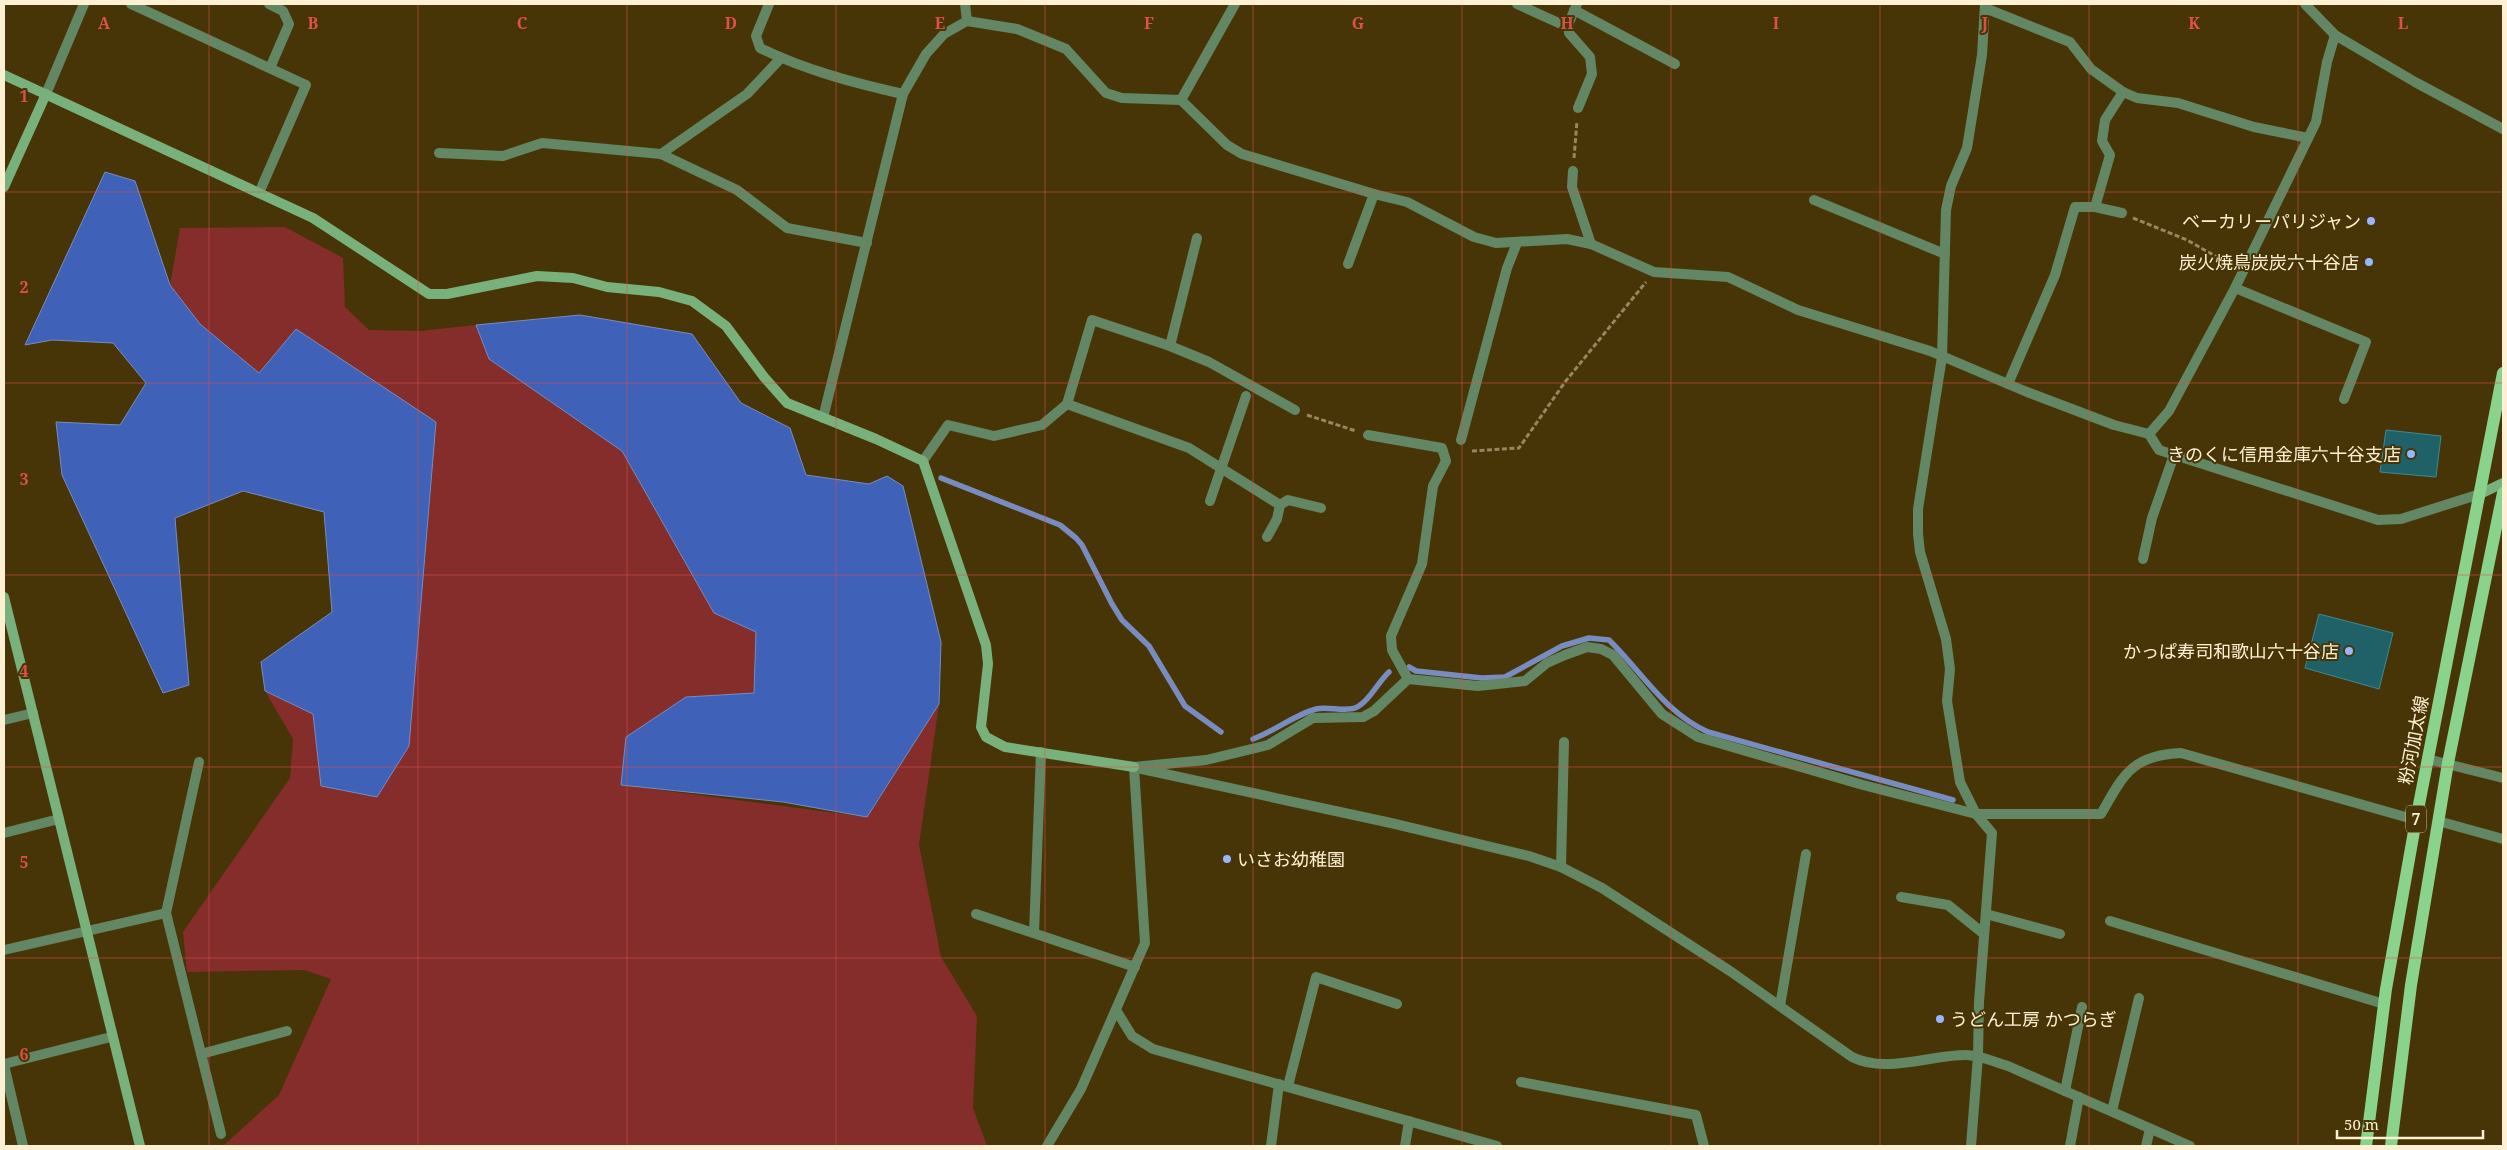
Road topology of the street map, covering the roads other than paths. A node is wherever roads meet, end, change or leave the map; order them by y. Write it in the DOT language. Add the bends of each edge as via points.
graph roads {
  1 [pos="84,4"];
  2 [pos="131,4"];
  3 [pos="268,4"];
  4 [pos="769,4"];
  5 [pos="965,4"];
  6 [pos="1235,4"];
  7 [pos="1516,4"];
  8 [pos="2305,4"];
  9 [pos="1985,6"];
  10 [pos="1576,7"];
  11 [pos="968,21"];
  12 [pos="1568,25"];
  13 [pos="2335,35"];
  14 [pos="781,58"];
  15 [pos="1675,64"];
  16 [pos="270,68"];
  17 [pos="4,75"];
  18 [pos="2123,92"];
  19 [pos="46,94"];
  20 [pos="903,94"];
  21 [pos="1181,100"];
  22 [pos="1578,108"];
  23 [pos="2503,129"];
  24 [pos="2308,138"];
  25 [pos="439,153"];
  26 [pos="661,154"];
  27 [pos="1574,171"];
  28 [pos="4,187"];
  29 [pos="259,193"];
  30 [pos="1374,194"];
  31 [pos="1814,200"];
  32 [pos="2095,207"];
  33 [pos="2122,213"];
  34 [pos="1197,238"];
  35 [pos="866,243"];
  36 [pos="1517,243"];
  37 [pos="1592,244"];
  38 [pos="1945,254"];
  39 [pos="1348,264"];
  40 [pos="2235,288"];
  41 [pos="1170,346"];
  42 [pos="1942,357"];
  43 [pos="2503,373"];
  44 [pos="2008,384"];
  45 [pos="1246,396"];
  46 [pos="2344,399"];
  47 [pos="1067,404"];
  48 [pos="1295,410"];
  49 [pos="823,418"];
  50 [pos="2149,434"];
  51 [pos="1368,435"];
  52 [pos="1462,440"];
  53 [pos="2174,455"];
  54 [pos="923,461"];
  55 [pos="1221,467"];
  56 [pos="2503,483"];
  57 [pos="2503,493"];
  58 [pos="2480,494"];
  59 [pos="1210,501"];
  60 [pos="1280,505"];
  61 [pos="1321,508"];
  62 [pos="1267,537"];
  63 [pos="2143,559"];
  64 [pos="4,602"];
  65 [pos="1408,679"];
  66 [pos="33,713"];
  67 [pos="4,720"];
  68 [pos="1564,742"];
  69 [pos="1041,752"];
  70 [pos="2427,759"];
  71 [pos="199,762"];
  72 [pos="2448,764"];
  73 [pos="1134,767"];
  74 [pos="2503,778"];
  75 [pos="1976,814"];
  76 [pos="59,819"];
  77 [pos="2416,820"];
  78 [pos="2438,821"];
  79 [pos="4,833"];
  80 [pos="2503,838"];
  81 [pos="1806,854"];
  82 [pos="1561,866"];
  83 [pos="1902,897"];
  84 [pos="166,913"];
  85 [pos="976,914"];
  86 [pos="1986,914"];
  87 [pos="2110,921"];
  88 [pos="86,930"];
  89 [pos="1034,933"];
  90 [pos="1984,934"];
  91 [pos="2060,934"];
  92 [pos="4,950"];
  93 [pos="1135,967"];
  94 [pos="2139,998"];
  95 [pos="1397,1004"];
  96 [pos="2384,1004"];
  97 [pos="1780,1006"];
  98 [pos="2082,1007"];
  99 [pos="1116,1010"];
  100 [pos="287,1032"];
  101 [pos="111,1037"];
  102 [pos="201,1054"];
  103 [pos="1978,1056"];
  104 [pos="4,1064"];
  105 [pos="1521,1082"];
  106 [pos="1284,1085"];
  107 [pos="2065,1091"];
  108 [pos="2079,1097"];
  109 [pos="2112,1111"];
  110 [pos="1409,1121"];
  111 [pos="2150,1129"];
  112 [pos="221,1134"];
  113 [pos="23,1146"];
  114 [pos="140,1146"];
  115 [pos="1047,1146"];
  116 [pos="1271,1146"];
  117 [pos="1405,1146"];
  118 [pos="1497,1146"];
  119 [pos="1704,1146"];
  120 [pos="1971,1146"];
  121 [pos="2070,1146"];
  122 [pos="2146,1146"];
  123 [pos="2189,1146"];
  124 [pos="2366,1146"];
  125 [pos="2391,1146"];
  1 -- 19 [label="street"];
  2 -- 16 [label="street"];
  3 -- 16 [label="street" via="283,11 289,24"];
  4 -- 14 [label="street" via="756,36 760,48"];
  5 -- 11 [label="street"];
  6 -- 21 [label="street"];
  7 -- 12 [label="street"];
  8 -- 13 [label="street"];
  9 -- 18 [label="street" via="2070,42 2091,69"];
  9 -- 38 [label="street" via="1982,55 1968,148 1951,186 1946,210"];
  10 -- 12 [label="street"];
  10 -- 15 [label="street"];
  11 -- 20 [label="street" via="944,34 926,54"];
  11 -- 21 [label="street" via="1017,29 1066,49 1106,93 1122,98"];
  12 -- 22 [label="street" via="1569,33 1590,57 1592,74"];
  13 -- 23 [label="street"];
  13 -- 24 [label="street" via="2320,108"];
  14 -- 20 [label="street" via="858,84"];
  14 -- 26 [label="street" via="747,94"];
  16 -- 29 [label="street" via="306,85"];
  17 -- 19 [label="street"];
  18 -- 24 [label="street" via="2137,98 2178,102 2254,127"];
  18 -- 32 [label="street" via="2105,120 2102,141 2110,155"];
  19 -- 28 [label="street"];
  19 -- 29 [label="street"];
  20 -- 35 [label="street"];
  21 -- 30 [label="street" via="1227,145 1242,154"];
  24 -- 40 [label="street"];
  25 -- 26 [label="street" via="503,156 542,143"];
  26 -- 35 [label="street" via="737,190 787,228"];
  27 -- 37 [label="street" via="1572,187"];
  29 -- 49 [label="street" via="314,218 429,294 446,294 537,276 573,278 608,287 659,292 692,301 726,326 787,403"];
  30 -- 36 [label="street" via="1407,202 1474,237"];
  30 -- 39 [label="street"];
  31 -- 38 [label="street"];
  32 -- 33 [label="street"];
  32 -- 44 [label="street" via="2075,207 2055,275"];
  34 -- 41 [label="street"];
  35 -- 49 [label="street"];
  36 -- 37 [label="street" via="1567,239"];
  36 -- 52 [label="street" via="1507,268"];
  37 -- 42 [label="street" via="1654,272 1728,277 1798,310 1930,350"];
  38 -- 42 [label="street"];
  40 -- 46 [label="street" via="2366,342"];
  40 -- 50 [label="street" via="2169,411"];
  41 -- 47 [label="street" via="1092,320"];
  41 -- 48 [label="street" via="1209,362"];
  42 -- 44 [label="street"];
  42 -- 75 [label="street" via="1918,508 1918,534 1920,552 1946,639 1950,669 1947,701 1960,782"];
  43 -- 58 [label="main road, 粉河加太線 / 7"];
  44 -- 50 [label="street" via="2114,425"];
  45 -- 55 [label="street"];
  47 -- 54 [label="street" via="1042,425 994,436 948,424"];
  47 -- 55 [label="street" via="1189,448"];
  49 -- 54 [label="street"];
  50 -- 53 [label="street" via="2159,450"];
  51 -- 65 [label="street" via="1442,448 1446,461 1433,486 1422,564 1391,636 1392,650"];
  53 -- 58 [label="street" via="2378,520 2401,519"];
  53 -- 63 [label="street" via="2152,518"];
  54 -- 69 [label="street" via="986,645 988,664 981,727 986,737 1005,747"];
  55 -- 59 [label="street"];
  55 -- 60 [label="street"];
  56 -- 58 [label="street"];
  57 -- 72 [label="main road, 7"];
  58 -- 70 [label="main road, 粉河加太線 / 7"];
  60 -- 61 [label="street" via="1288,500"];
  60 -- 62 [label="street"];
  64 -- 66 [label="street"];
  65 -- 73 [label="street" via="1374,711 1363,717 1313,718 1268,745 1206,760"];
  65 -- 75 [label="street" via="1478,686 1525,681 1547,663 1565,655 1587,647 1602,649 1613,656 1662,714 1698,737"];
  66 -- 67 [label="street"];
  66 -- 76 [label="street"];
  68 -- 82 [label="street"];
  69 -- 73 [label="street"];
  69 -- 89 [label="street"];
  70 -- 72 [label="street"];
  70 -- 77 [label="main road, 粉河加太線 / 7"];
  71 -- 84 [label="street"];
  72 -- 74 [label="street"];
  72 -- 78 [label="main road, 7"];
  73 -- 82 [label="street" via="1390,823"];
  73 -- 93 [label="street" via="1145,943"];
  75 -- 77 [label="street" via="2100,814 2124,774 2134,765 2170,754 2181,754"];
  75 -- 86 [label="street" via="1992,833"];
  76 -- 79 [label="street"];
  76 -- 88 [label="street"];
  77 -- 96 [label="main road, 粉河加太線 / 7"];
  78 -- 80 [label="street"];
  78 -- 125 [label="main road, 7"];
  81 -- 97 [label="street"];
  82 -- 97 [label="street" via="1602,888"];
  83 -- 90 [label="street" via="1948,905"];
  84 -- 88 [label="street"];
  84 -- 102 [label="street"];
  85 -- 89 [label="street"];
  86 -- 90 [label="street"];
  86 -- 91 [label="street"];
  87 -- 96 [label="street"];
  88 -- 92 [label="street"];
  88 -- 101 [label="street"];
  89 -- 93 [label="street"];
  90 -- 103 [label="street"];
  93 -- 99 [label="street"];
  94 -- 109 [label="street"];
  95 -- 106 [label="street" via="1316,977"];
  96 -- 124 [label="main road, 粉河加太線 / 7"];
  97 -- 103 [label="street" via="1864,1063 1884,1064 1936,1056"];
  98 -- 107 [label="street"];
  99 -- 106 [label="street" via="1132,1036 1153,1049"];
  99 -- 115 [label="street" via="1081,1089"];
  100 -- 102 [label="street"];
  101 -- 104 [label="street"];
  101 -- 114 [label="street"];
  102 -- 112 [label="street"];
  103 -- 107 [label="street"];
  103 -- 120 [label="street"];
  104 -- 113 [label="street"];
  105 -- 119 [label="street" via="1696,1116"];
  106 -- 110 [label="street"];
  106 -- 116 [label="street"];
  107 -- 108 [label="street"];
  108 -- 109 [label="street"];
  108 -- 121 [label="street"];
  109 -- 111 [label="street"];
  110 -- 117 [label="street"];
  110 -- 118 [label="street"];
  111 -- 122 [label="street"];
  111 -- 123 [label="street"];
}
